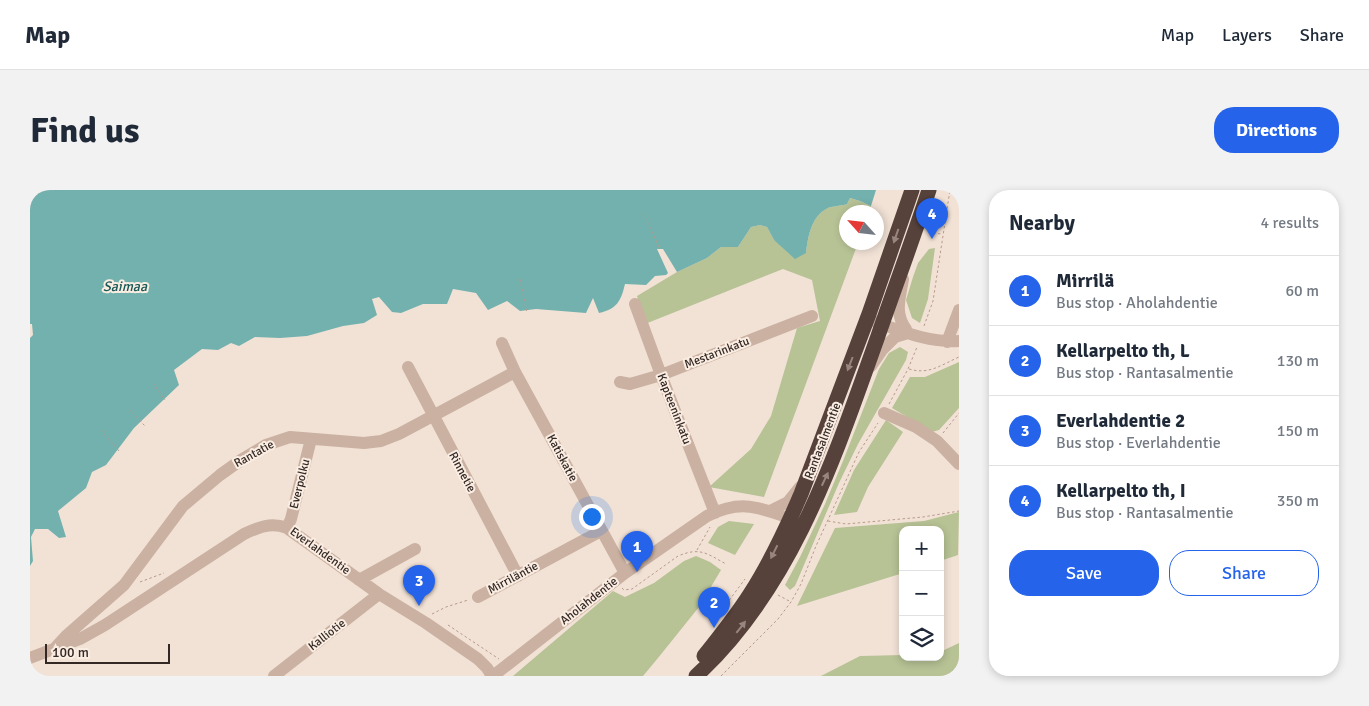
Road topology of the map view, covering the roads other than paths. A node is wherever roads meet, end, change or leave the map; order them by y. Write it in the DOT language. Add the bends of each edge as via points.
graph roads {
  1 [pos="912,190"];
  2 [pos="929,190"];
  3 [pos="906,258"];
  4 [pos="635,304"];
  5 [pos="959,310"];
  6 [pos="812,316"];
  7 [pos="868,316"];
  8 [pos="883,321"];
  9 [pos="907,331"];
  10 [pos="953,342"];
  11 [pos="502,343"];
  12 [pos="408,367"];
  13 [pos="515,372"];
  14 [pos="661,375"];
  15 [pos="864,376"];
  16 [pos="620,382"];
  17 [pos="884,413"];
  18 [pos="433,416"];
  19 [pos="311,439"];
  20 [pos="959,464"];
  21 [pos="808,475"];
  22 [pos="770,511"];
  23 [pos="715,512"];
  24 [pos="798,521"];
  25 [pos="287,528"];
  26 [pos="601,531"];
  27 [pos="415,549"];
  28 [pos="625,573"];
  29 [pos="518,576"];
  30 [pos="359,580"];
  31 [pos="379,594"];
  32 [pos="478,597"];
  33 [pos="54,649"];
  34 [pos="30,658"];
  35 [pos="274,676"];
  36 [pos="493,676"];
  37 [pos="688,676"];
  38 [pos="696,676"];
  1 -- 7 [label="highway, Rantasalmentie, one-way"];
  2 -- 3 [label="highway, Rantasalmentie"];
  3 -- 8 [label="highway, Rantasalmentie"];
  3 -- 9 [label="street" via="898,313"];
  4 -- 14 [label="street, Kapteeninkatu"];
  5 -- 10 [label="street"];
  6 -- 14 [label="street, Mestarinkatu"];
  7 -- 8 [label="street"];
  7 -- 21 [label="highway, Rantasalmentie, one-way"];
  8 -- 9 [label="street"];
  8 -- 15 [label="highway, Rantasalmentie"];
  9 -- 10 [label="street" via="921,337"];
  9 -- 15 [label="street" via="882,350"];
  11 -- 13 [label="street, Katiskatie"];
  12 -- 18 [label="street, Rinnetie"];
  13 -- 18 [label="street, Rantatie"];
  13 -- 26 [label="street, Katiskatie"];
  14 -- 16 [label="street, Mestarinkatu" via="630,384"];
  14 -- 23 [label="street, Kapteeninkatu"];
  24 -- 15 [label="highway, Rantasalmentie, one-way" via="829,469"];
  17 -- 20 [label="street" via="916,427 937,441"];
  18 -- 19 [label="street, Rantatie" via="381,441"];
  18 -- 29 [label="street, Rinnetie"];
  19 -- 25 [label="street, Everpolku"];
  19 -- 33 [label="street, Rantatie" via="290,438 266,445 220,475 183,506 124,585"];
  21 -- 22 [label="street" via="788,502"];
  21 -- 24 [label="highway, Rantasalmentie"];
  22 -- 23 [label="street, Aholahdentie" via="746,506"];
  22 -- 24 [label="street, Aholahdentie"];
  23 -- 28 [label="street, Aholahdentie"];
  24 -- 37 [label="highway, Rantasalmentie, one-way" via="750,595"];
  38 -- 24 [label="highway, Rantasalmentie, one-way" via="760,604 796,542"];
  25 -- 30 [label="street, Everlahdentie"];
  25 -- 33 [label="street, Everlahdentie" via="267,525 244,534 105,625"];
  26 -- 28 [label="street, Katiskatie"];
  26 -- 29 [label="street, Mirriläntie"];
  27 -- 30 [label="street"];
  28 -- 36 [label="street, Aholahdentie"];
  29 -- 32 [label="street, Mirriläntie"];
  30 -- 31 [label="street, Everlahdentie"];
  31 -- 35 [label="street, Kalliotie"];
  31 -- 36 [label="street, Everlahdentie" via="478,659"];
  33 -- 34 [label="street, Everlahdentie"];
}
